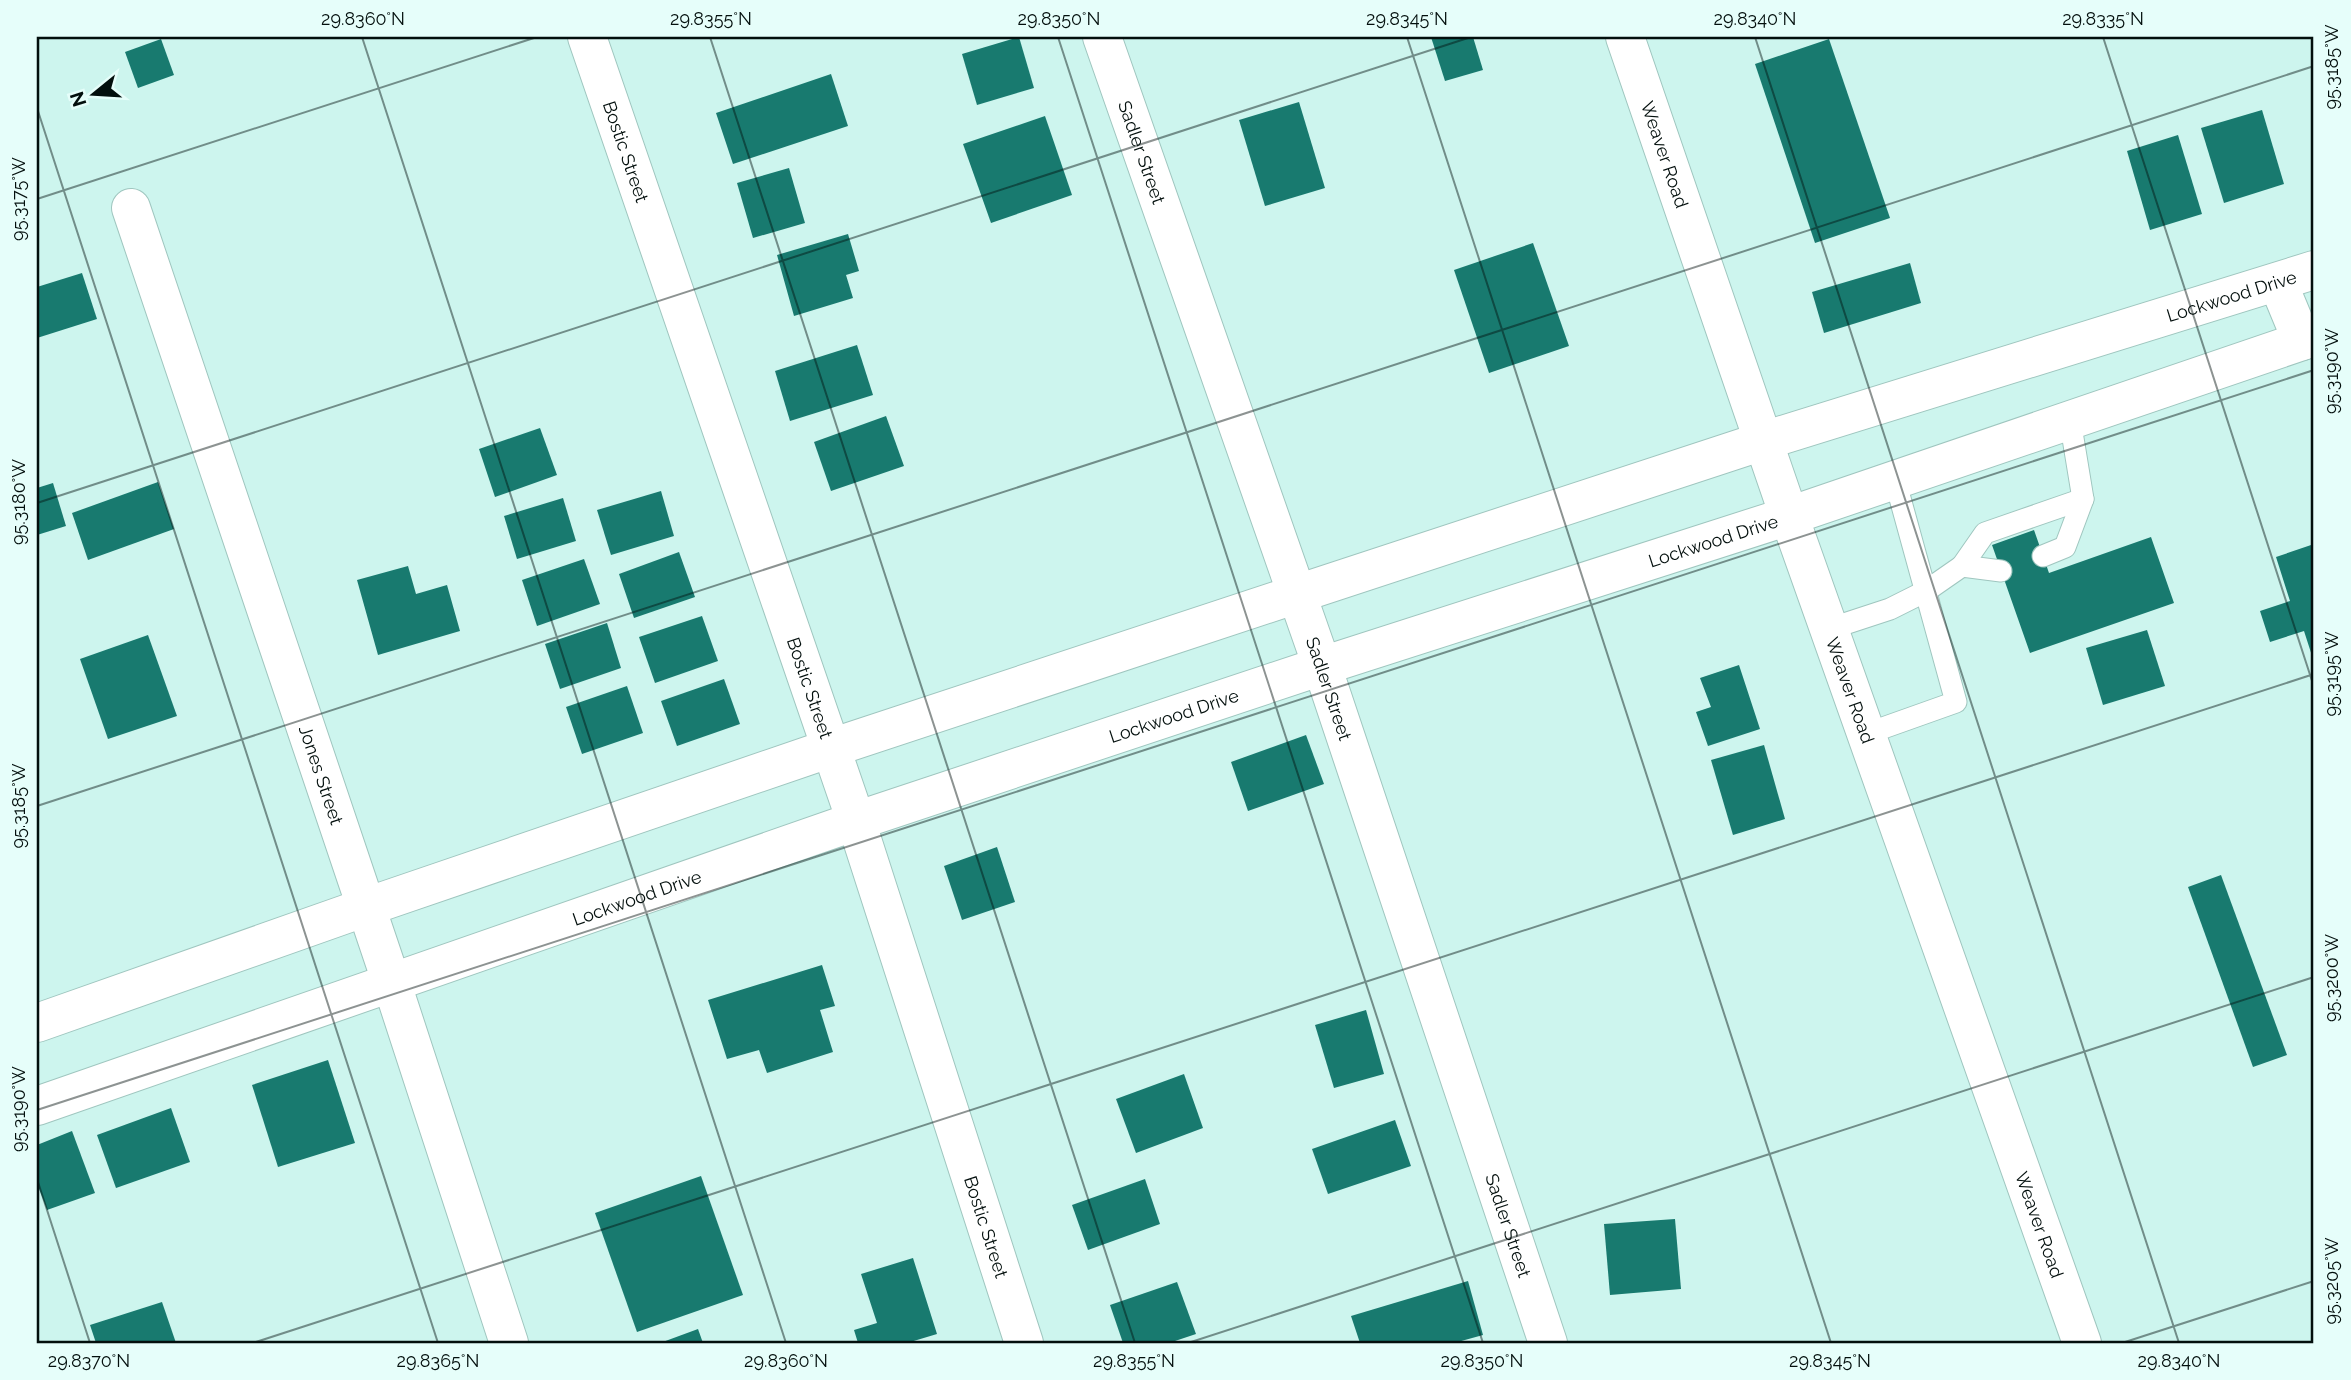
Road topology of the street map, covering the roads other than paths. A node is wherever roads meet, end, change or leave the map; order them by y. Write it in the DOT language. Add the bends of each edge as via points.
graph roads {
  1 [pos="587,37"];
  2 [pos="1102,37"];
  3 [pos="1625,37"];
  4 [pos="131,208"];
  5 [pos="2314,270"];
  6 [pos="2278,283"];
  7 [pos="2308,339"];
  8 [pos="2070,420"];
  9 [pos="1763,441"];
  10 [pos="1895,480"];
  11 [pos="2083,499"];
  12 [pos="1788,516"];
  13 [pos="2043,556"];
  14 [pos="1962,566"];
  15 [pos="2001,571"];
  16 [pos="1926,591"];
  17 [pos="1297,594"];
  18 [pos="1829,629"];
  19 [pos="1322,666"];
  20 [pos="1866,734"];
  21 [pos="831,748"];
  22 [pos="856,821"];
  23 [pos="366,907"];
  24 [pos="392,984"];
  25 [pos="37,1023"];
  26 [pos="37,1106"];
  27 [pos="509,1343"];
  28 [pos="1024,1343"];
  29 [pos="1548,1343"];
  30 [pos="2082,1343"];
  1 -- 21 [label="street, Bostic Street"];
  2 -- 17 [label="street, Sadler Street"];
  3 -- 9 [label="street, Weaver Road"];
  4 -- 23 [label="street, Jones Street"];
  5 -- 6 [label="street, Lockwood Drive"];
  6 -- 7 [label="street"];
  6 -- 9 [label="street, Lockwood Drive"];
  7 -- 8 [label="street, Lockwood Drive"];
  8 -- 10 [label="street, Lockwood Drive"];
  8 -- 11 [label="lane"];
  9 -- 12 [label="street, Weaver Road"];
  9 -- 17 [label="street, Lockwood Drive"];
  10 -- 12 [label="street, Lockwood Drive"];
  10 -- 16 [label="lane"];
  11 -- 13 [label="lane" via="2066,547"];
  11 -- 14 [label="lane" via="1985,533"];
  12 -- 18 [label="street, Weaver Road"];
  12 -- 19 [label="street, Lockwood Drive"];
  14 -- 15 [label="lane"];
  14 -- 16 [label="lane"];
  16 -- 18 [label="lane" via="1890,609"];
  16 -- 20 [label="lane" via="1956,702"];
  17 -- 19 [label="street, Sadler Street"];
  17 -- 21 [label="street, Lockwood Drive"];
  18 -- 20 [label="street, Weaver Road"];
  19 -- 22 [label="street, Lockwood Drive"];
  19 -- 29 [label="street, Sadler Street"];
  20 -- 30 [label="street, Weaver Road"];
  21 -- 22 [label="street, Bostic Street"];
  21 -- 23 [label="street, Lockwood Drive"];
  22 -- 24 [label="street, Lockwood Drive"];
  22 -- 28 [label="street, Bostic Street"];
  23 -- 24 [label="street, Jones Street"];
  23 -- 25 [label="street, Lockwood Drive"];
  24 -- 26 [label="street, Lockwood Drive"];
  24 -- 27 [label="street, Jones Street"];
}
